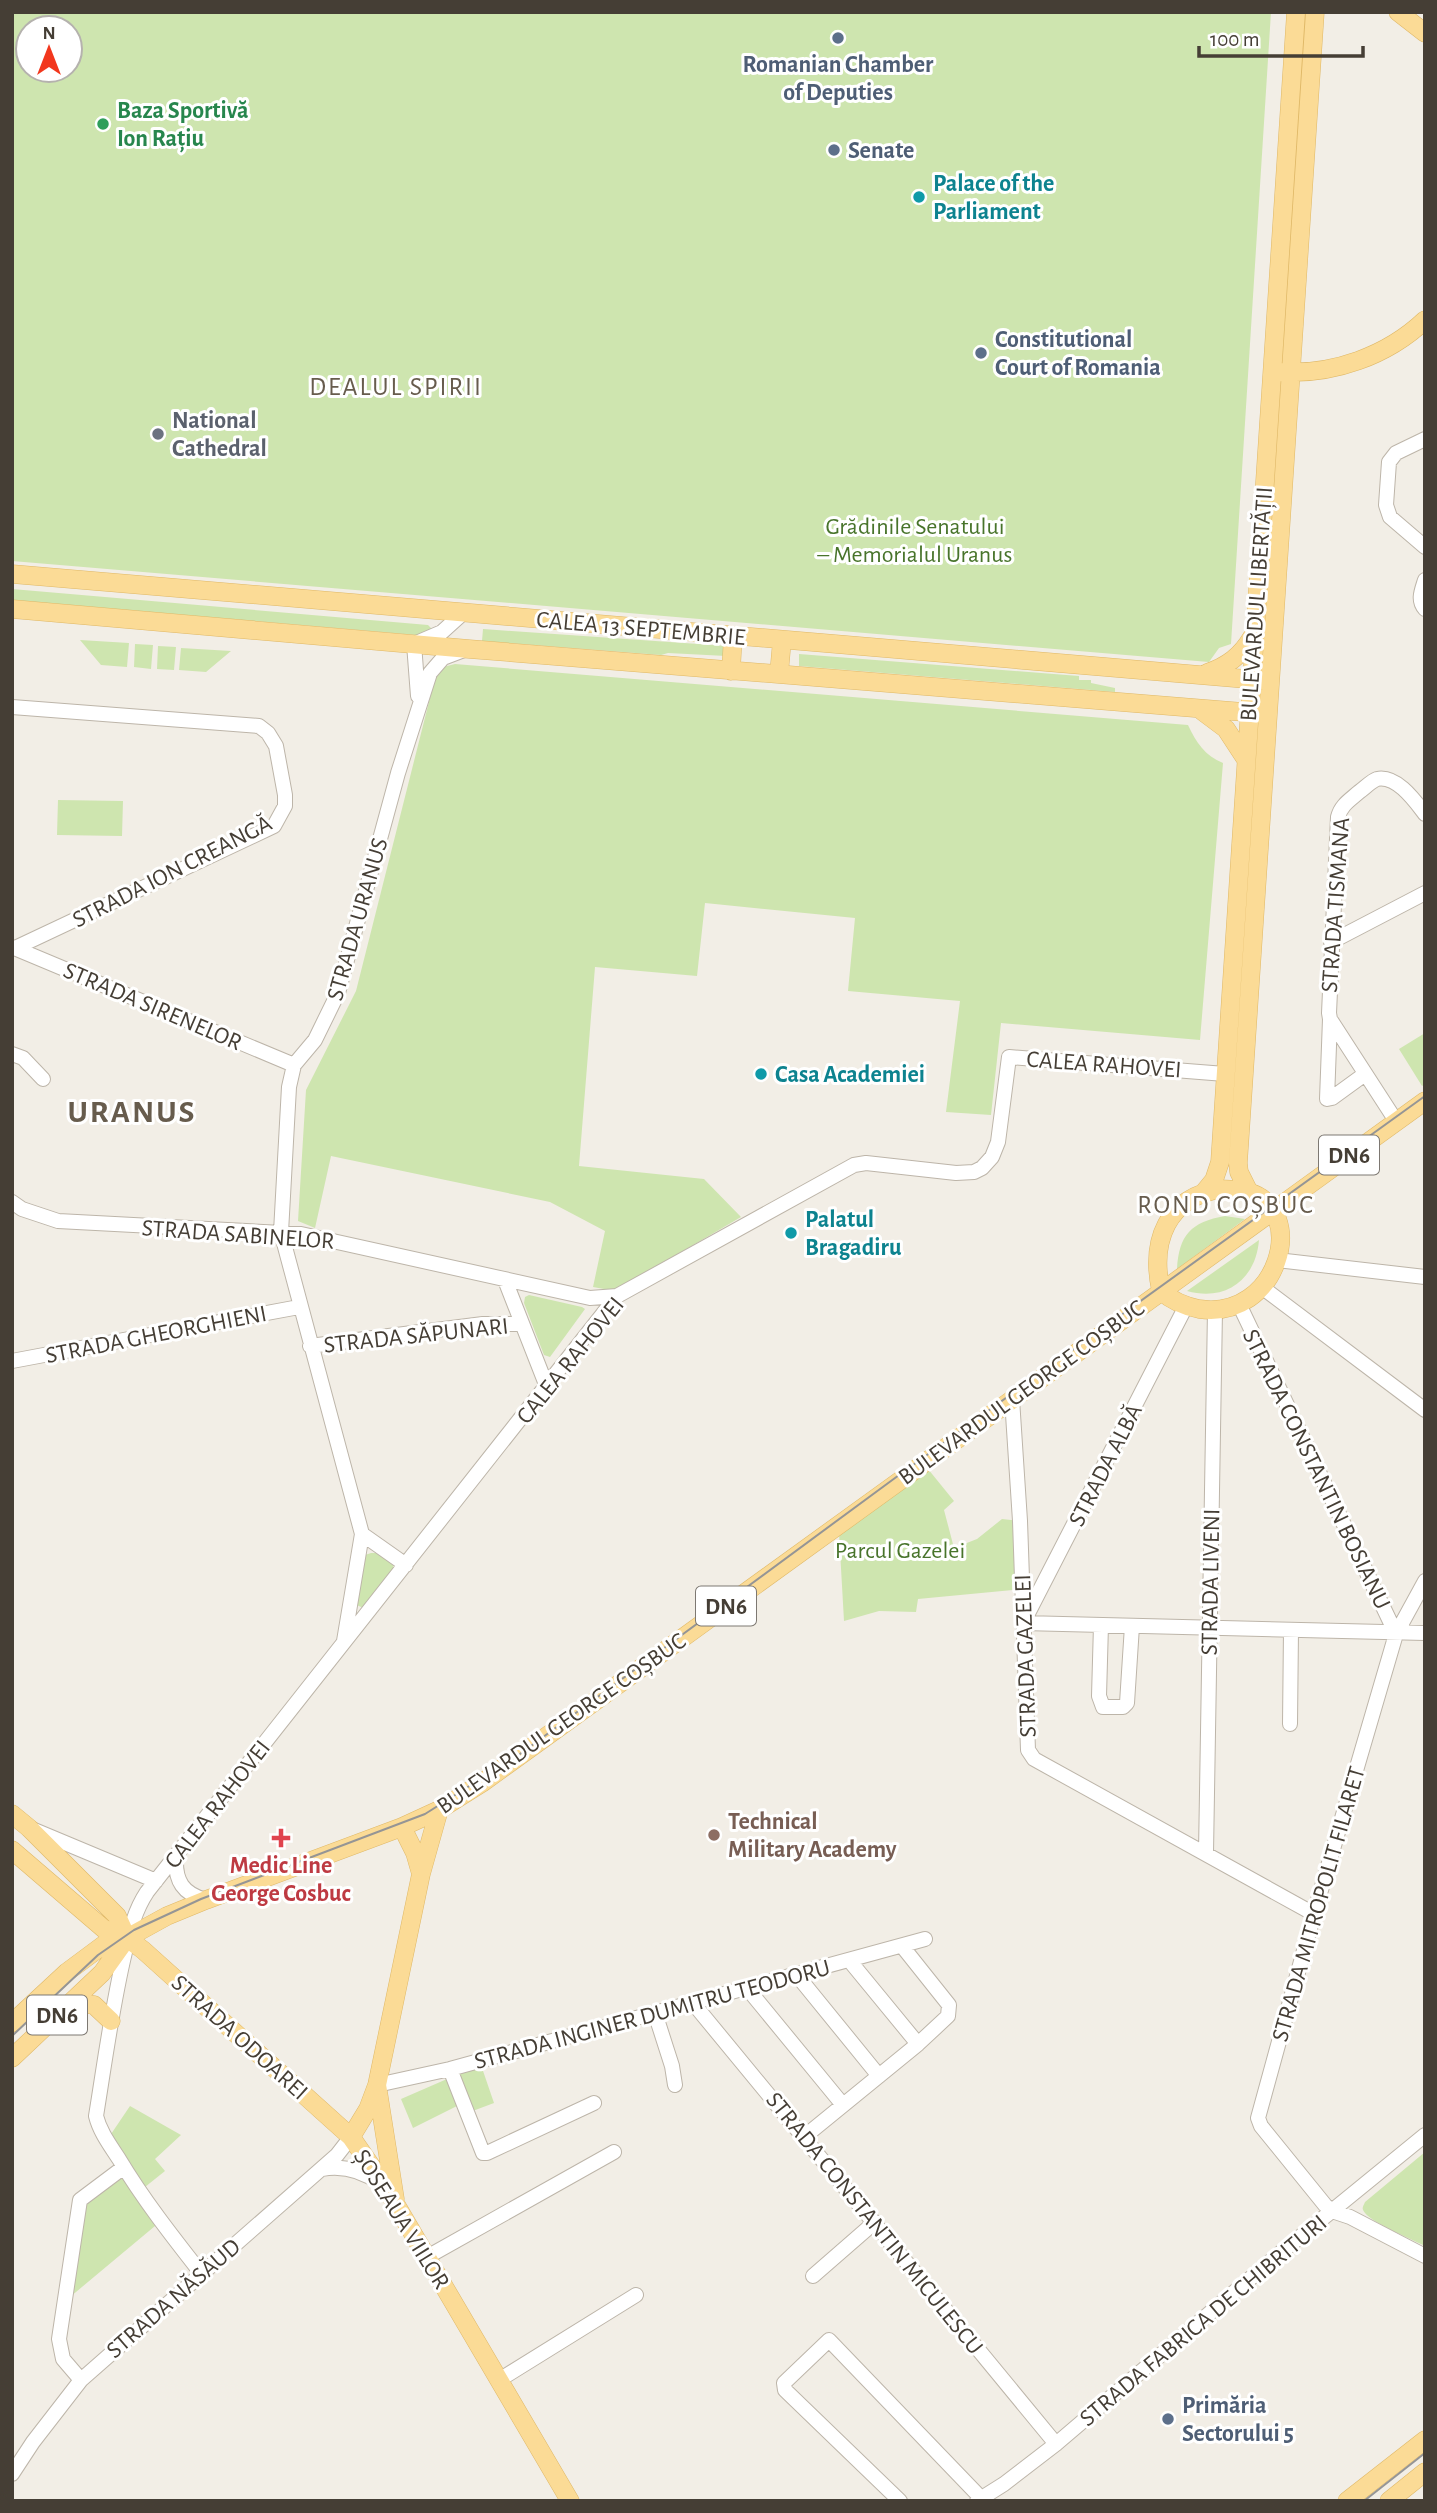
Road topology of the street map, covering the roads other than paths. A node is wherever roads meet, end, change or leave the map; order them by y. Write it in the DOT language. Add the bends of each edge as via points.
graph roads {
  1 [pos="1296,12"];
  2 [pos="1315,12"];
  3 [pos="1398,12"];
  4 [pos="1425,33"];
  5 [pos="1425,320"];
  6 [pos="1283,372"];
  7 [pos="1425,439"];
  8 [pos="1401,528"];
  9 [pos="1425,532"];
  10 [pos="1425,547"];
  11 [pos="12,574"];
  12 [pos="1425,580"];
  13 [pos="12,609"];
  14 [pos="1425,609"];
  15 [pos="463,613"];
  16 [pos="1254,634"];
  17 [pos="733,635"];
  18 [pos="782,640"];
  19 [pos="414,644"];
  20 [pos="469,649"];
  21 [pos="731,671"];
  22 [pos="779,674"];
  23 [pos="1199,675"];
  24 [pos="1250,679"];
  25 [pos="1270,681"];
  26 [pos="419,705"];
  27 [pos="12,707"];
  28 [pos="1199,709"];
  29 [pos="1248,713"];
  30 [pos="1268,714"];
  31 [pos="1245,758"];
  32 [pos="1423,809"];
  33 [pos="1425,893"];
  34 [pos="1331,943"];
  35 [pos="14,948"];
  36 [pos="1330,1019"];
  37 [pos="12,1054"];
  38 [pos="294,1065"];
  39 [pos="1225,1074"];
  40 [pos="1366,1074"];
  41 [pos="43,1079"];
  42 [pos="1425,1101"];
  43 [pos="1396,1121"];
  44 [pos="1205,1191"];
  45 [pos="1248,1192"];
  46 [pos="12,1202"];
  47 [pos="1274,1210"];
  48 [pos="281,1232"];
  49 [pos="1278,1260"];
  50 [pos="1425,1278"];
  51 [pos="505,1280"];
  52 [pos="1263,1288"];
  53 [pos="1161,1291"];
  54 [pos="617,1296"];
  55 [pos="1239,1304"];
  56 [pos="1186,1306"];
  57 [pos="299,1307"];
  58 [pos="1215,1310"];
  59 [pos="522,1324"];
  60 [pos="310,1346"];
  61 [pos="12,1361"];
  62 [pos="547,1387"];
  63 [pos="1012,1399"];
  64 [pos="1425,1410"];
  65 [pos="362,1534"];
  66 [pos="406,1565"];
  67 [pos="1425,1581"];
  68 [pos="1023,1623"];
  69 [pos="1101,1625"];
  70 [pos="1132,1626"];
  71 [pos="1210,1628"];
  72 [pos="1291,1630"];
  73 [pos="1396,1633"];
  74 [pos="1425,1633"];
  75 [pos="344,1643"];
  76 [pos="1290,1724"];
  77 [pos="439,1810"];
  78 [pos="12,1814"];
  79 [pos="402,1827"];
  80 [pos="29,1828"];
  81 [pos="12,1850"];
  82 [pos="1206,1853"];
  83 [pos="176,1858"];
  84 [pos="421,1874"];
  85 [pos="156,1881"];
  86 [pos="206,1900"];
  87 [pos="1314,1914"];
  88 [pos="127,1938"];
  89 [pos="925,1939"];
  90 [pos="902,1946"];
  91 [pos="849,1960"];
  92 [pos="796,1975"];
  93 [pos="747,1988"];
  94 [pos="71,2002"];
  95 [pos="693,2003"];
  96 [pos="654,2013"];
  97 [pos="111,2021"];
  98 [pos="12,2022"];
  99 [pos="918,2044"];
  100 [pos="12,2058"];
  101 [pos="450,2069"];
  102 [pos="879,2076"];
  103 [pos="377,2085"];
  104 [pos="675,2085"];
  105 [pos="594,2103"];
  106 [pos="843,2105"];
  107 [pos="1425,2135"];
  108 [pos="351,2137"];
  109 [pos="804,2137"];
  110 [pos="614,2152"];
  111 [pos="124,2167"];
  112 [pos="320,2170"];
  113 [pos="385,2186"];
  114 [pos="396,2206"];
  115 [pos="1332,2211"];
  116 [pos="876,2222"];
  117 [pos="1425,2256"];
  118 [pos="427,2257"];
  119 [pos="201,2273"];
  120 [pos="813,2276"];
  121 [pos="636,2295"];
  122 [pos="81,2380"];
  123 [pos="499,2380"];
  124 [pos="1425,2440"];
  125 [pos="12,2444"];
  126 [pos="1056,2444"];
  127 [pos="23,2456"];
  128 [pos="1425,2472"];
  129 [pos="12,2474"];
  130 [pos="979,2500"];
  131 [pos="570,2501"];
  132 [pos="900,2501"];
  133 [pos="1347,2501"];
  134 [pos="1389,2501"];
  1 -- 6 [label="main road, BULEVARDUL LIBERTĂȚII"];
  2 -- 6 [label="main road, BULEVARDUL LIBERTĂȚII"];
  3 -- 4 [label="main road"];
  5 -- 6 [label="main road" via="1366,358 1337,367"];
  6 -- 16 [label="main road, BULEVARDUL LIBERTĂȚII"];
  6 -- 25 [label="main road, BULEVARDUL LIBERTĂȚII"];
  7 -- 8 [label="street" via="1396,453 1387,468 1386,505"];
  8 -- 9 [label="street"];
  8 -- 10 [label="street"];
  11 -- 15 [label="main road, CALEA 13 SEPTEMBRIE"];
  12 -- 14 [label="street" via="1420,596"];
  13 -- 19 [label="main road, CALEA 13 SEPTEMBRIE"];
  15 -- 17 [label="main road, CALEA 13 SEPTEMBRIE"];
  15 -- 19 [label="street" via="442,632"];
  16 -- 23 [label="main road" via="1231,662"];
  16 -- 24 [label="main road, BULEVARDUL LIBERTĂȚII"];
  17 -- 18 [label="main road, CALEA 13 SEPTEMBRIE"];
  17 -- 21 [label="main road"];
  18 -- 22 [label="main road"];
  18 -- 23 [label="main road, CALEA 13 SEPTEMBRIE"];
  19 -- 20 [label="main road, CALEA 13 SEPTEMBRIE"];
  19 -- 26 [label="street, STRADA URANUS"];
  20 -- 21 [label="main road, CALEA 13 SEPTEMBRIE"];
  20 -- 26 [label="street, STRADA URANUS" via="449,655 433,668"];
  21 -- 22 [label="main road, CALEA 13 SEPTEMBRIE"];
  22 -- 28 [label="main road, CALEA 13 SEPTEMBRIE"];
  23 -- 24 [label="main road, CALEA 13 SEPTEMBRIE"];
  24 -- 25 [label="main road, CALEA 13 SEPTEMBRIE"];
  24 -- 29 [label="main road, BULEVARDUL LIBERTĂȚII"];
  25 -- 30 [label="main road, BULEVARDUL LIBERTĂȚII"];
  26 -- 38 [label="street, STRADA URANUS" via="338,993 315,1040"];
  27 -- 35 [label="street, STRADA ION CREANGĂ" via="260,726 275,746 285,795 285,806 274,825"];
  28 -- 29 [label="main road, CALEA 13 SEPTEMBRIE"];
  28 -- 31 [label="main road" via="1226,729"];
  29 -- 30 [label="main road, CALEA 13 SEPTEMBRIE"];
  29 -- 31 [label="main road, BULEVARDUL LIBERTĂȚII"];
  30 -- 45 [label="main road, BULEVARDUL LIBERTĂȚII" via="1238,1163"];
  31 -- 39 [label="main road, BULEVARDUL LIBERTĂȚII"];
  32 -- 34 [label="street, STRADA TISMANA" via="1405,791 1381,779 1343,806 1338,817"];
  33 -- 34 [label="street"];
  34 -- 36 [label="street, STRADA TISMANA"];
  35 -- 38 [label="street, STRADA SIRENELOR"];
  36 -- 40 [label="street, STRADA TISMANA"];
  36 -- 40 [label="street, STRADA TISMANA" via="1326,1099"];
  37 -- 41 [label="street" via="23,1058"];
  38 -- 48 [label="street, STRADA URANUS"];
  39 -- 44 [label="main road, BULEVARDUL LIBERTĂȚII" via="1220,1162"];
  39 -- 54 [label="street, CALEA RAHOVEI" via="1009,1057 998,1142 982,1168 956,1173 854,1165"];
  40 -- 43 [label="street, STRADA TISMANA"];
  42 -- 43 [label="main road, DN6"];
  43 -- 47 [label="main road, DN6"];
  44 -- 45 [label="main road"];
  44 -- 53 [label="main road" via="1175,1212 1164,1229 1158,1250"];
  45 -- 47 [label="main road"];
  46 -- 48 [label="street, STRADA SABINELOR" via="58,1221"];
  47 -- 49 [label="main road"];
  47 -- 53 [label="main road, DN6"];
  48 -- 51 [label="street, STRADA SABINELOR"];
  48 -- 57 [label="street, STRADA URANUS"];
  49 -- 50 [label="street"];
  49 -- 52 [label="main road"];
  51 -- 54 [label="street, STRADA SABINELOR" via="590,1298"];
  51 -- 59 [label="street"];
  52 -- 55 [label="main road"];
  52 -- 64 [label="street"];
  53 -- 56 [label="main road"];
  53 -- 63 [label="main road, BULEVARDUL GEORGE COȘBUC / DN6"];
  54 -- 62 [label="street, CALEA RAHOVEI"];
  55 -- 58 [label="main road"];
  55 -- 73 [label="street, STRADA CONSTANTIN BOSIANU"];
  56 -- 58 [label="main road"];
  56 -- 68 [label="street, STRADA ALBĂ"];
  57 -- 60 [label="street, STRADA URANUS"];
  57 -- 61 [label="street, STRADA GHEORGHIENI"];
  58 -- 71 [label="street, STRADA LIVENI"];
  59 -- 60 [label="street, STRADA SĂPUNARI" via="483,1324"];
  59 -- 62 [label="street"];
  60 -- 65 [label="street, STRADA URANUS"];
  62 -- 66 [label="street, CALEA RAHOVEI"];
  63 -- 68 [label="street, STRADA GAZELEI"];
  63 -- 77 [label="main road, BULEVARDUL GEORGE COȘBUC / DN6" via="519,1757"];
  65 -- 66 [label="street"];
  65 -- 75 [label="street, STRADA URANUS"];
  66 -- 75 [label="street, CALEA RAHOVEI"];
  67 -- 73 [label="street, STRADA MITROPOLIT FILARET"];
  68 -- 69 [label="street"];
  68 -- 82 [label="street, STRADA GAZELEI" via="1028,1750 1034,1759"];
  69 -- 70 [label="street"];
  69 -- 70 [label="street" via="1099,1696 1103,1707 1127,1703"];
  70 -- 71 [label="street"];
  71 -- 72 [label="street"];
  71 -- 82 [label="street, STRADA LIVENI"];
  72 -- 73 [label="street"];
  72 -- 76 [label="street"];
  73 -- 74 [label="street"];
  73 -- 87 [label="street, STRADA MITROPOLIT FILARET"];
  75 -- 83 [label="street, CALEA RAHOVEI"];
  77 -- 79 [label="main road, BULEVARDUL GEORGE COȘBUC / DN6"];
  77 -- 84 [label="main road, ȘOSEAUA VIILOR"];
  78 -- 80 [label="main road"];
  79 -- 84 [label="main road"];
  79 -- 86 [label="main road, BULEVARDUL GEORGE COȘBUC / DN6"];
  80 -- 85 [label="street"];
  80 -- 88 [label="main road" via="117,1916"];
  81 -- 88 [label="main road" via="104,1929"];
  82 -- 87 [label="street, STRADA GAZELEI"];
  83 -- 85 [label="street, CALEA RAHOVEI"];
  83 -- 86 [label="street" via="181,1886"];
  84 -- 103 [label="main road, ȘOSEAUA VIILOR"];
  85 -- 88 [label="street, CALEA RAHOVEI" via="139,1906"];
  86 -- 88 [label="main road, BULEVARDUL GEORGE COȘBUC / DN6"];
  87 -- 115 [label="street, STRADA MITROPOLIT FILARET" via="1258,2118"];
  88 -- 94 [label="main road, CALEA RAHOVEI / DN6" via="102,1973"];
  88 -- 97 [label="street"];
  88 -- 98 [label="main road, DN6" via="106,1943 84,1958"];
  88 -- 108 [label="main road, STRADA ODOAREI"];
  89 -- 90 [label="street, STRADA INGINER DUMITRU TEODORU"];
  90 -- 91 [label="street, STRADA INGINER DUMITRU TEODORU"];
  90 -- 99 [label="street" via="950,2010 946,2020"];
  91 -- 92 [label="street, STRADA INGINER DUMITRU TEODORU"];
  91 -- 99 [label="street"];
  92 -- 93 [label="street, STRADA INGINER DUMITRU TEODORU"];
  92 -- 102 [label="street"];
  93 -- 95 [label="street, STRADA INGINER DUMITRU TEODORU"];
  93 -- 106 [label="street"];
  94 -- 97 [label="main road" via="94,2005"];
  94 -- 100 [label="main road, CALEA RAHOVEI / DN6"];
  95 -- 96 [label="street, STRADA INGINER DUMITRU TEODORU"];
  95 -- 109 [label="street, STRADA CONSTANTIN MICULESCU"];
  96 -- 101 [label="street, STRADA INGINER DUMITRU TEODORU"];
  96 -- 104 [label="street"];
  97 -- 111 [label="street" via="96,2116"];
  99 -- 102 [label="street"];
  101 -- 103 [label="street, STRADA INGINER DUMITRU TEODORU"];
  101 -- 105 [label="street" via="483,2152"];
  102 -- 106 [label="street"];
  103 -- 108 [label="main road, ȘOSEAUA VIILOR"];
  103 -- 114 [label="main road"];
  106 -- 109 [label="street"];
  107 -- 115 [label="street, STRADA FABRICA DE CHIBRITURI"];
  108 -- 112 [label="street, STRADA NĂSĂUD"];
  108 -- 113 [label="main road, ȘOSEAUA VIILOR"];
  109 -- 116 [label="street, STRADA CONSTANTIN MICULESCU"];
  110 -- 118 [label="street"];
  111 -- 119 [label="street"];
  111 -- 122 [label="street" via="80,2200 59,2339 62,2359"];
  112 -- 113 [label="street" via="350,2169"];
  112 -- 119 [label="street, STRADA NĂSĂUD"];
  113 -- 114 [label="main road, ȘOSEAUA VIILOR"];
  114 -- 118 [label="main road, ȘOSEAUA VIILOR"];
  115 -- 117 [label="street"];
  115 -- 126 [label="street, STRADA FABRICA DE CHIBRITURI"];
  116 -- 120 [label="street"];
  116 -- 126 [label="street, STRADA CONSTANTIN MICULESCU"];
  118 -- 123 [label="main road, ȘOSEAUA VIILOR"];
  119 -- 122 [label="street, STRADA NĂSĂUD"];
  121 -- 123 [label="street"];
  122 -- 127 [label="street, STRADA NĂSĂUD"];
  123 -- 131 [label="main road, ȘOSEAUA VIILOR"];
  124 -- 133 [label="main road"];
  125 -- 127 [label="street"];
  126 -- 130 [label="street, STRADA FABRICA DE CHIBRITURI"];
  127 -- 129 [label="street, STRADA NĂSĂUD"];
  128 -- 134 [label="main road"];
  130 -- 132 [label="street" via="829,2340 784,2383 785,2390"];
}
